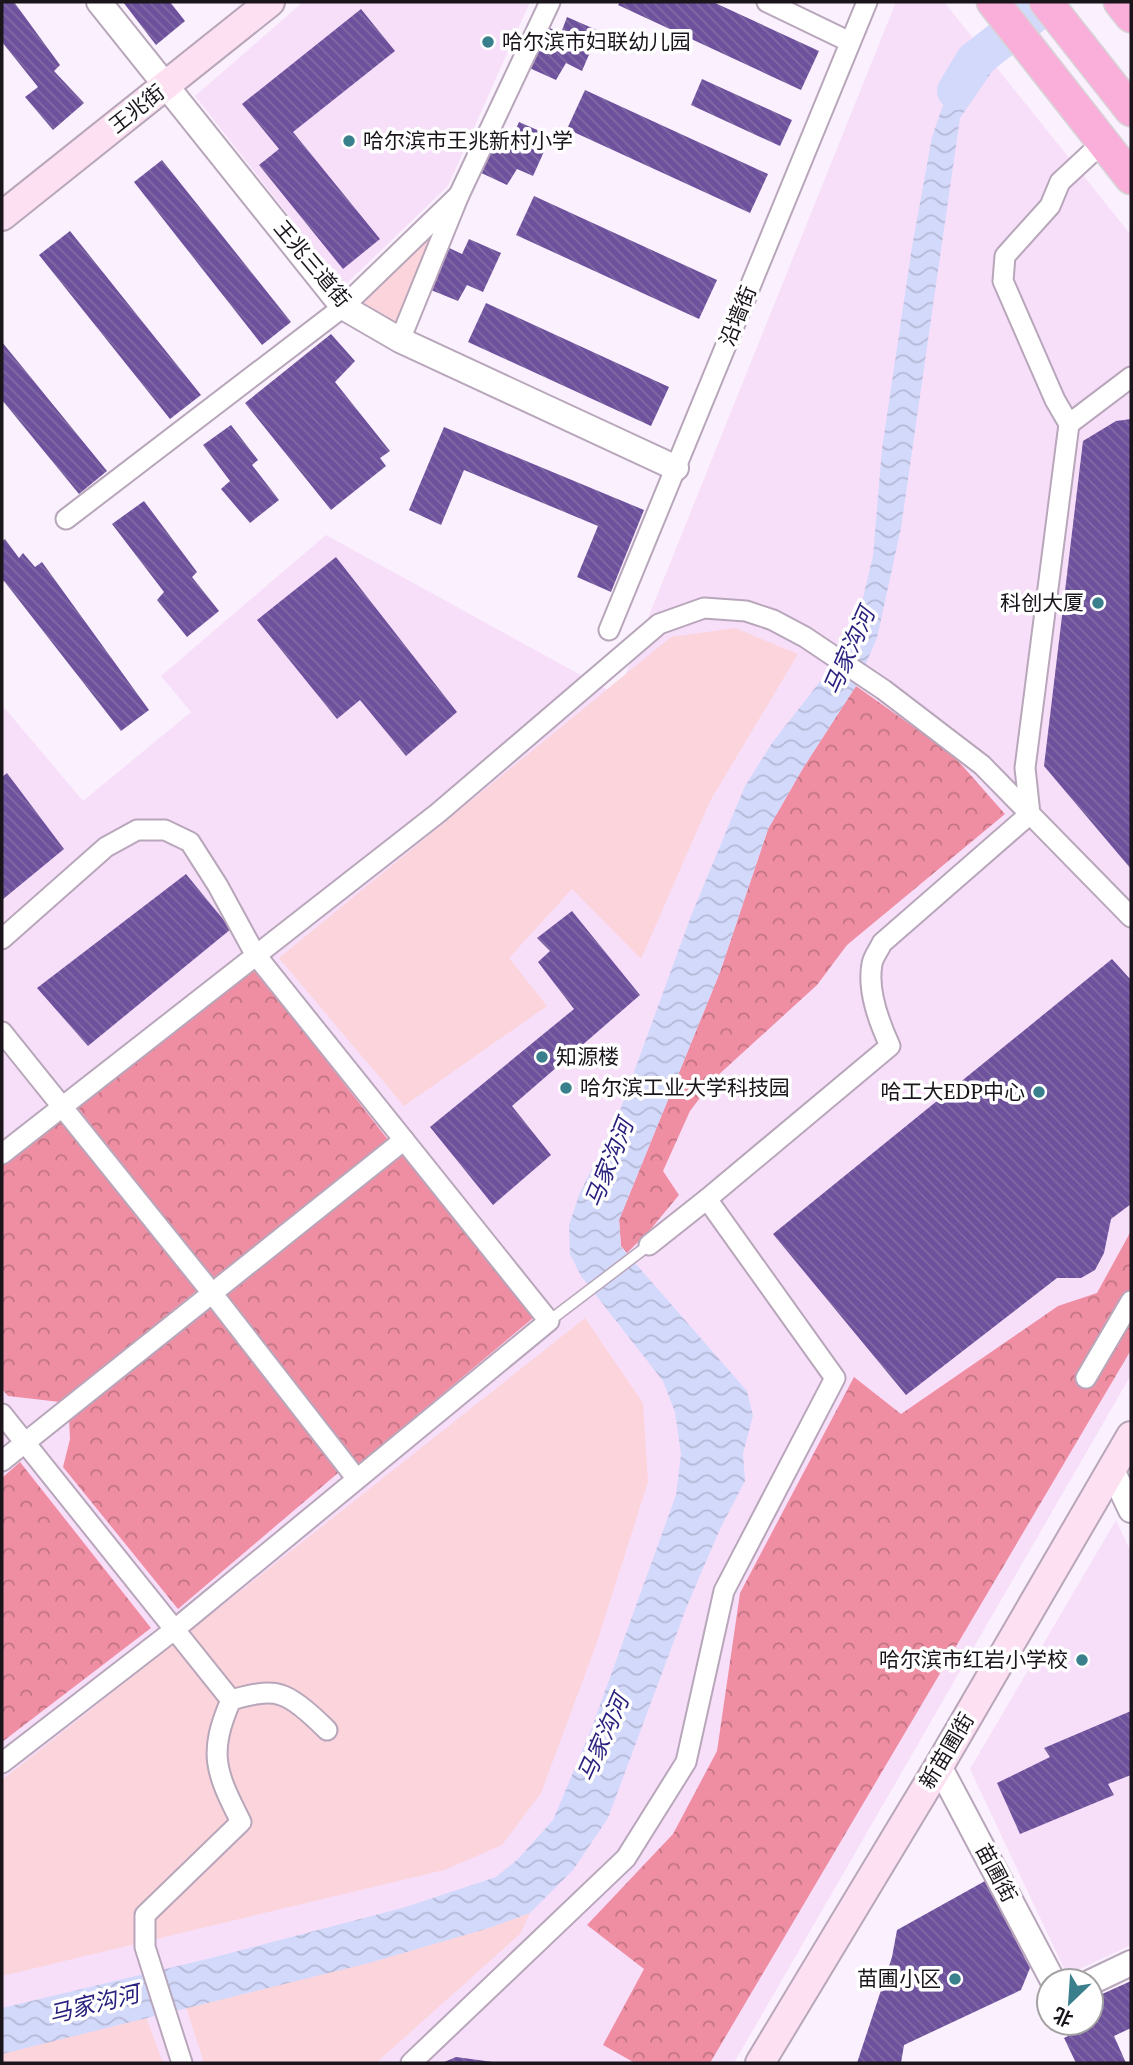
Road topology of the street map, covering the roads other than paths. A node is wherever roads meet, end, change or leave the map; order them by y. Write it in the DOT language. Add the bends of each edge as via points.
graph roads {
  1 [pos="99,2"];
  2 [pos="270,2"];
  3 [pos="550,2"];
  4 [pos="767,2"];
  5 [pos="867,2"];
  6 [pos="993,2"];
  7 [pos="1046,2"];
  8 [pos="1120,2"];
  9 [pos="1131,16"];
  10 [pos="850,42"];
  11 [pos="167,86"];
  12 [pos="1131,110"];
  13 [pos="1103,142"];
  14 [pos="1131,178"];
  15 [pos="459,195"];
  16 [pos="2,216"];
  17 [pos="343,307"];
  18 [pos="400,340"];
  19 [pos="1131,377"];
  20 [pos="1069,424"];
  21 [pos="676,468"];
  22 [pos="66,519"];
  23 [pos="609,630"];
  24 [pos="1030,814"];
  25 [pos="1131,917"];
  26 [pos="2,939"];
  27 [pos="255,954"];
  28 [pos="2,1032"];
  29 [pos="62,1107"];
  30 [pos="404,1140"];
  31 [pos="2,1154"];
  32 [pos="707,1199"];
  33 [pos="649,1245"];
  34 [pos="212,1293"];
  35 [pos="1131,1301"];
  36 [pos="549,1321"];
  37 [pos="1086,1378"];
  38 [pos="2,1414"];
  39 [pos="1131,1436"];
  40 [pos="25,1443"];
  41 [pos="2,1461"];
  42 [pos="1120,1469"];
  43 [pos="356,1478"];
  44 [pos="1131,1510"];
  45 [pos="174,1629"];
  46 [pos="231,1700"];
  47 [pos="327,1730"];
  48 [pos="2,1763"];
  49 [pos="942,1772"];
  50 [pos="1131,1963"];
  51 [pos="1046,1967"];
  52 [pos="1105,1975"];
  53 [pos="182,2063"];
  54 [pos="411,2063"];
  55 [pos="760,2063"];
  56 [pos="780,2063"];
  1 -- 11 [label="street, 王兆三道街"];
  2 -- 11 [label="main road, 王兆街"];
  3 -- 15 [label="street"];
  4 -- 10 [label="street"];
  5 -- 10 [label="street, 沿墙街"];
  6 -- 13 [label="highway"];
  7 -- 12 [label="highway"];
  8 -- 9 [label="highway"];
  10 -- 21 [label="street, 沿墙街"];
  11 -- 16 [label="main road, 王兆街"];
  11 -- 17 [label="street, 王兆三道街"];
  13 -- 14 [label="highway"];
  13 -- 20 [label="street" via="1060,182 1049,206 1005,256 1003,281"];
  15 -- 17 [label="street"];
  15 -- 18 [label="street"];
  17 -- 18 [label="street, 王兆三道街"];
  17 -- 22 [label="street"];
  18 -- 21 [label="street, 王兆三道街"];
  19 -- 20 [label="street"];
  20 -- 24 [label="street" via="1026,768"];
  21 -- 23 [label="street, 沿墙街"];
  24 -- 25 [label="street"];
  24 -- 27 [label="street" via="982,765 806,637 746,611 704,608 659,624 438,813"];
  24 -- 32 [label="street" via="883,943 872,962 872,985 879,1022 890,1046"];
  26 -- 27 [label="street" via="106,847 137,830 165,830 190,842"];
  27 -- 29 [label="street"];
  27 -- 30 [label="street"];
  28 -- 29 [label="street"];
  29 -- 31 [label="street"];
  29 -- 34 [label="street"];
  30 -- 34 [label="street"];
  30 -- 36 [label="street"];
  32 -- 33 [label="street"];
  32 -- 54 [label="street" via="835,1378 724,1591 686,1762 626,1858"];
  33 -- 36 [label="lane"];
  34 -- 40 [label="street"];
  34 -- 43 [label="street"];
  35 -- 37 [label="street"];
  36 -- 43 [label="street"];
  38 -- 40 [label="street"];
  39 -- 42 [label="main road, 新苗圃街"];
  40 -- 41 [label="street"];
  40 -- 45 [label="street"];
  42 -- 44 [label="street"];
  42 -- 49 [label="main road, 新苗圃街"];
  43 -- 45 [label="street"];
  45 -- 46 [label="street"];
  45 -- 48 [label="street"];
  46 -- 47 [label="street" via="282,1695"];
  46 -- 53 [label="street" via="216,1748 219,1772 241,1822 145,1915 145,1947"];
  49 -- 51 [label="street, 苗圃街"];
  49 -- 55 [label="main road, 新苗圃街"];
  49 -- 56 [label="main road, 新苗圃街"];
  50 -- 52 [label="street"];
}
